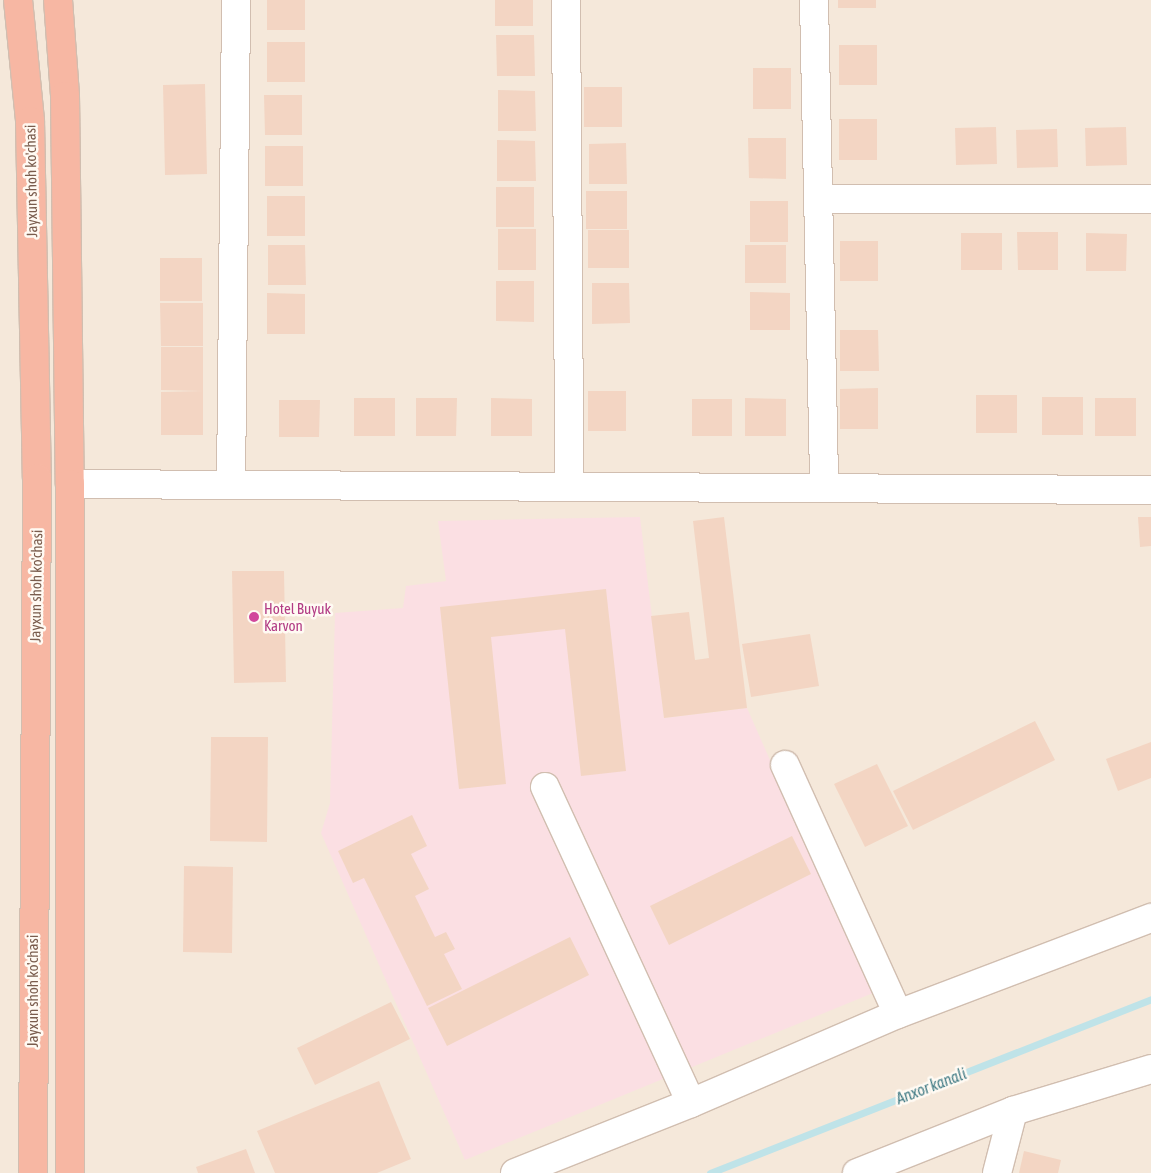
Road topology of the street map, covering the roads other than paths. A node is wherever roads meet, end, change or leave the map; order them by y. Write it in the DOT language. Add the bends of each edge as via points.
graph roads {
  1 [pos="18,0"];
  2 [pos="58,0"];
  3 [pos="236,0"];
  4 [pos="566,0"];
  5 [pos="814,0"];
  6 [pos="818,199"];
  7 [pos="1151,199"];
  8 [pos="70,484"];
  9 [pos="231,485"];
  10 [pos="569,487"];
  11 [pos="824,488"];
  12 [pos="1151,490"];
  13 [pos="785,765"];
  14 [pos="545,787"];
  15 [pos="1151,918"];
  16 [pos="898,1014"];
  17 [pos="1151,1069"];
  18 [pos="691,1103"];
  19 [pos="1013,1111"];
  20 [pos="33,1173"];
  21 [pos="70,1173"];
  22 [pos="515,1173"];
  23 [pos="857,1173"];
  24 [pos="997,1173"];
  1 -- 20 [label="highway, Jayxun shoh ko'chasi" via="30,121 37,478"];
  2 -- 8 [label="highway" via="65,96"];
  3 -- 9 [label="street"];
  4 -- 10 [label="street"];
  5 -- 6 [label="street"];
  6 -- 7 [label="street"];
  6 -- 11 [label="street"];
  8 -- 9 [label="street"];
  8 -- 21 [label="highway"];
  9 -- 10 [label="street"];
  10 -- 11 [label="street"];
  11 -- 12 [label="street"];
  13 -- 16 [label="street"];
  14 -- 18 [label="street"];
  15 -- 16 [label="street"];
  16 -- 18 [label="street"];
  17 -- 19 [label="street"];
  18 -- 22 [label="street"];
  19 -- 23 [label="street"];
  19 -- 24 [label="street"];
}
